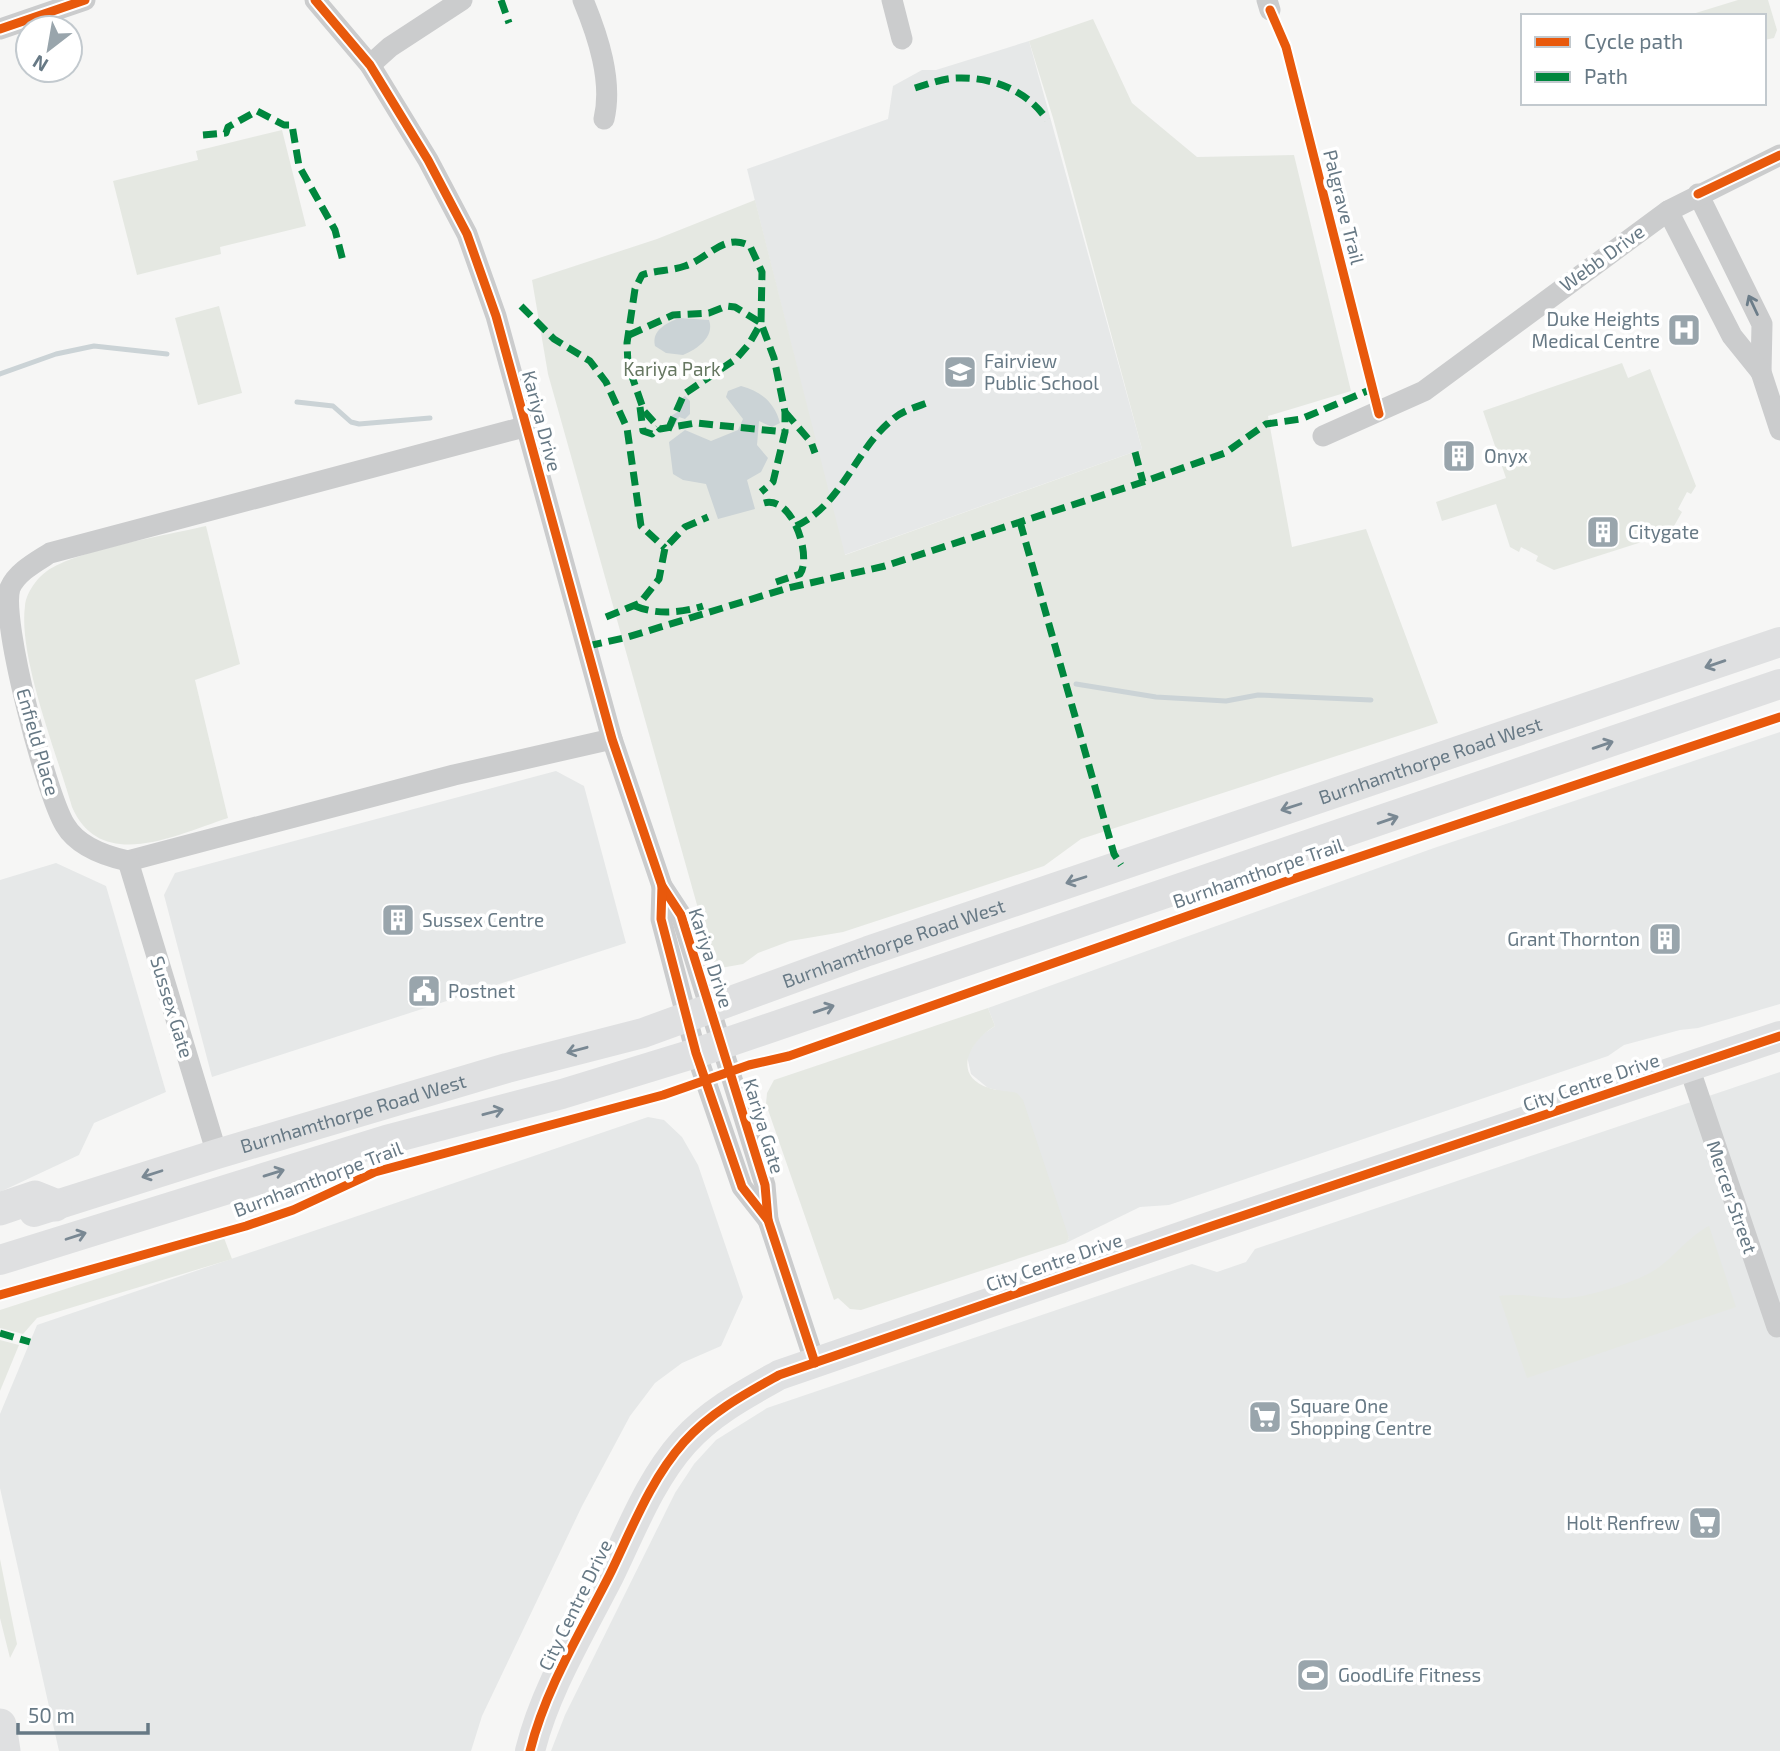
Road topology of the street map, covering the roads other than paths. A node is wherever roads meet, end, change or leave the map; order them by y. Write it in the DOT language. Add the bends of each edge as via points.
graph roads {
  1 [pos="85,0"];
  2 [pos="315,0"];
  3 [pos="462,0"];
  4 [pos="583,0"];
  5 [pos="892,0"];
  6 [pos="0,29"];
  7 [pos="902,39"];
  8 [pos="370,65"];
  9 [pos="604,119"];
  10 [pos="1780,155"];
  11 [pos="1698,194"];
  12 [pos="1668,211"];
  13 [pos="1761,372"];
  14 [pos="524,427"];
  15 [pos="1780,430"];
  16 [pos="1323,436"];
  17 [pos="1780,642"];
  18 [pos="8,667"];
  19 [pos="1780,684"];
  20 [pos="612,739"];
  21 [pos="128,861"];
  22 [pos="698,1013"];
  23 [pos="1780,1036"];
  24 [pos="708,1049"];
  25 [pos="1689,1067"];
  26 [pos="217,1154"];
  27 [pos="55,1205"];
  28 [pos="0,1209"];
  29 [pos="0,1223"];
  30 [pos="0,1260"];
  31 [pos="1778,1327"];
  32 [pos="815,1363"];
  33 [pos="0,1725"];
  34 [pos="4,1751"];
  35 [pos="530,1751"];
  1 -- 6 [label="street"];
  2 -- 8 [label="street, Kariya Drive"];
  3 -- 8 [label="street"];
  4 -- 9 [label="street" via="606,76 609,98"];
  5 -- 7 [label="street"];
  8 -- 14 [label="street, Kariya Drive" via="428,159 467,234 496,316"];
  10 -- 11 [label="street, Webb Drive"];
  11 -- 12 [label="street, Webb Drive"];
  13 -- 11 [label="street, one-way" via="1762,324"];
  12 -- 13 [label="street" via="1732,337"];
  12 -- 16 [label="street, Webb Drive" via="1424,391"];
  13 -- 15 [label="street"];
  14 -- 18 [label="street, Enfield Place" via="50,553 26,568 10,588"];
  14 -- 20 [label="street, Kariya Drive"];
  17 -- 22 [label="main road, Burnhamthorpe Road West, one-way"];
  18 -- 21 [label="street, Enfield Place" via="66,827 89,847"];
  24 -- 19 [label="main road, Burnhamthorpe Road West, one-way"];
  20 -- 21 [label="street" via="454,775"];
  20 -- 22 [label="street, Kariya Drive" via="662,886 681,915"];
  21 -- 26 [label="street, Sussex Gate"];
  22 -- 24 [label="street, Kariya Drive"];
  22 -- 26 [label="main road, Burnhamthorpe Road West, one-way" via="643,1033"];
  23 -- 25 [label="main road, City Centre Drive"];
  30 -- 24 [label="main road, Burnhamthorpe Road West, one-way" via="372,1144 562,1094"];
  24 -- 32 [label="street, Kariya Gate" via="742,1187 768,1220"];
  25 -- 31 [label="street, Mercer Street"];
  25 -- 32 [label="main road, City Centre Drive"];
  26 -- 27 [label="main road, Burnhamthorpe Road West, one-way"];
  27 -- 28 [label="main road" via="35,1197"];
  27 -- 29 [label="main road, Burnhamthorpe Road West"];
  32 -- 35 [label="main road, City Centre Drive" via="779,1375 732,1401 698,1427 670,1459 563,1668"];
  33 -- 34 [label="main road"];
}
